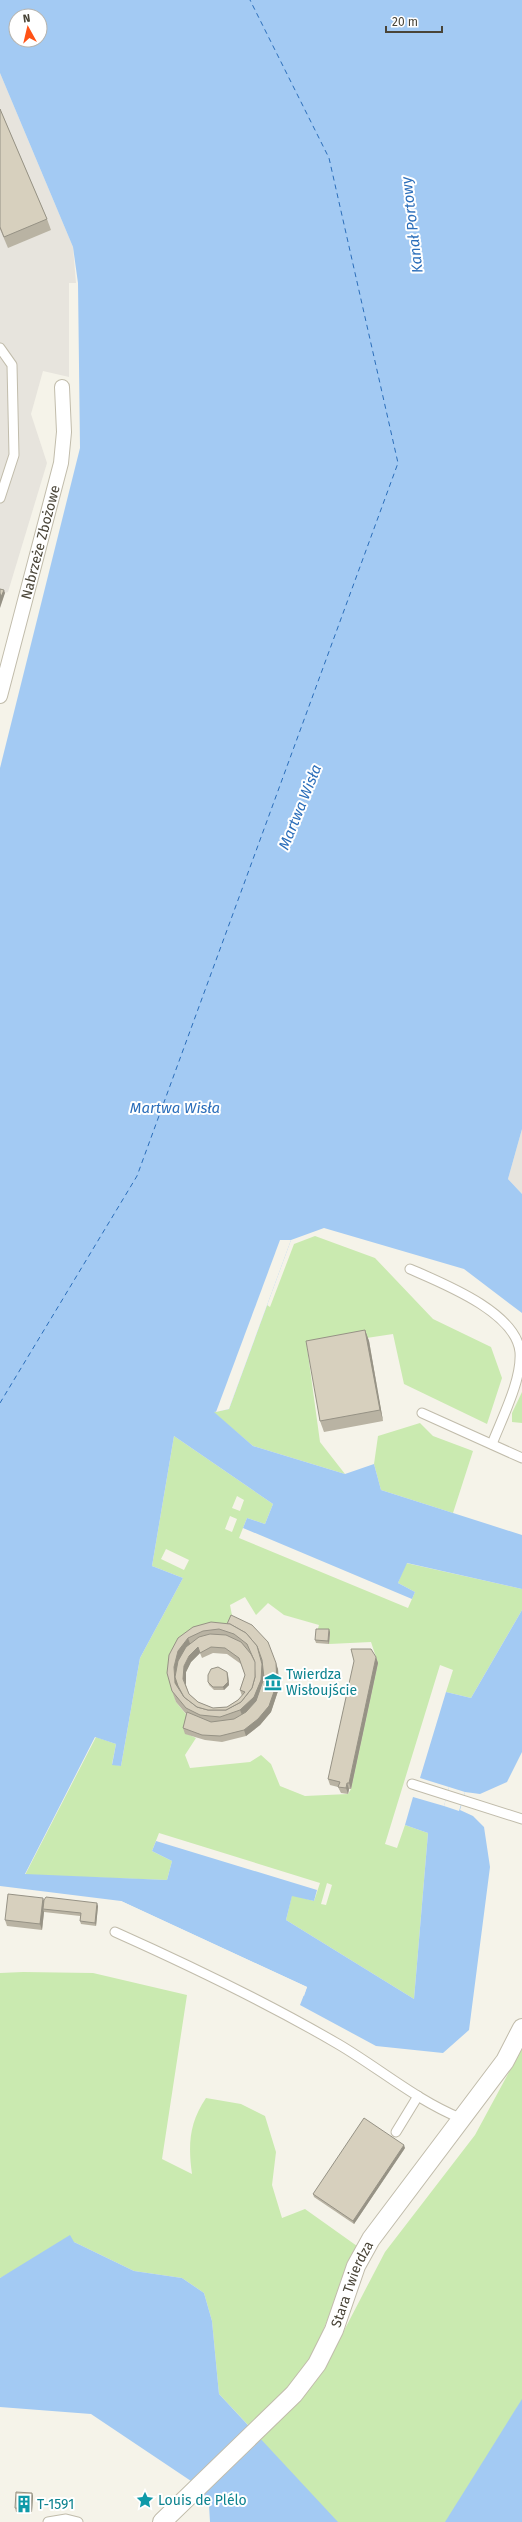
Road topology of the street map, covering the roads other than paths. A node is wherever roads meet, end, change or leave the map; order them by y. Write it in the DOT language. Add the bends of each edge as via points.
graph roads {
  1 [pos="0,348"];
  2 [pos="62,387"];
  3 [pos="0,498"];
  4 [pos="0,696"];
  5 [pos="410,1269"];
  6 [pos="422,1413"];
  7 [pos="492,1444"];
  8 [pos="522,1458"];
  9 [pos="412,1784"];
  10 [pos="522,1819"];
  11 [pos="115,1932"];
  12 [pos="522,2028"];
  13 [pos="418,2096"];
  14 [pos="460,2118"];
  15 [pos="396,2132"];
  16 [pos="48,2522"];
  17 [pos="78,2522"];
  18 [pos="162,2522"];
  1 -- 3 [label="lane" via="12,365 14,455"];
  2 -- 4 [label="street, Nabrzeże Zbożowe" via="64,432 61,463"];
  5 -- 7 [label="lane" via="462,1292 507,1322 520,1351 516,1383"];
  6 -- 7 [label="lane"];
  7 -- 8 [label="lane"];
  9 -- 10 [label="lane"];
  11 -- 13 [label="lane" via="210,1975 338,2044"];
  12 -- 14 [label="street, Stara Twierdza" via="505,2061"];
  13 -- 14 [label="lane"];
  13 -- 15 [label="lane"];
  14 -- 18 [label="street, Stara Twierdza" via="371,2239 356,2266 334,2330 318,2364 294,2394"];
  16 -- 17 [label="lane" via="66,2519"];
}
